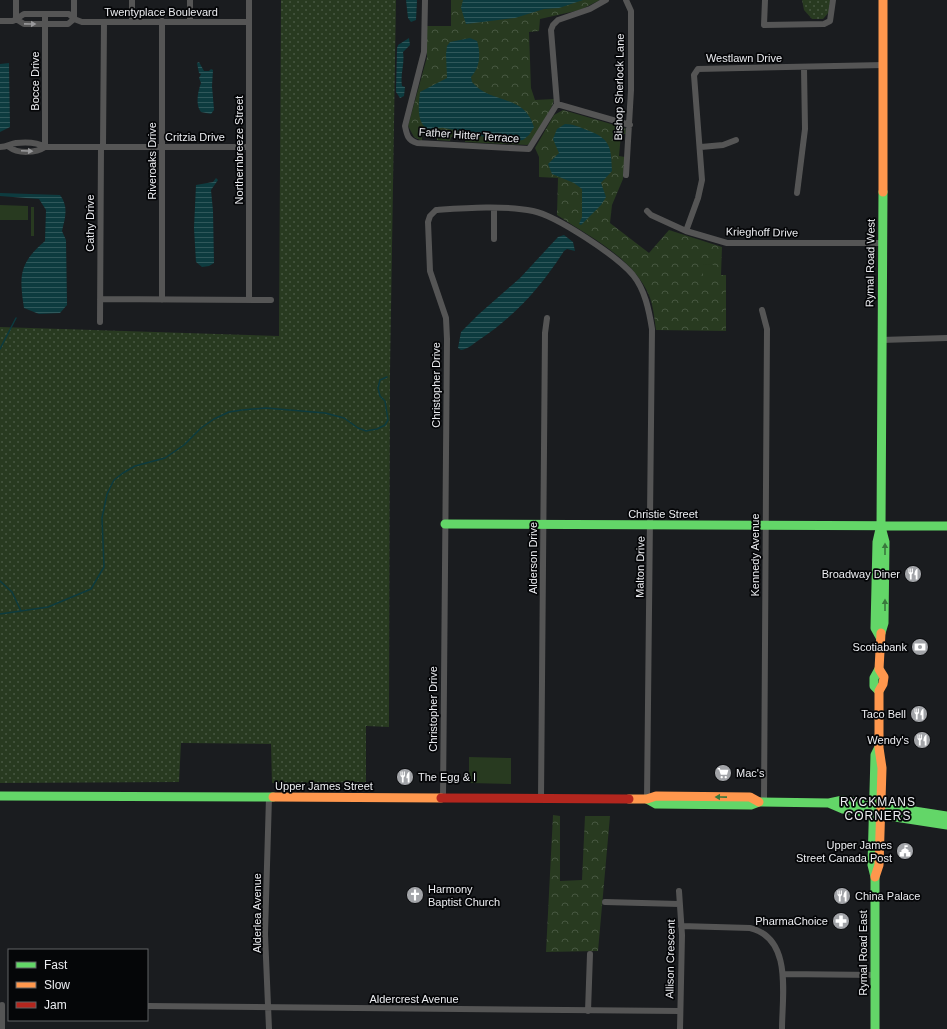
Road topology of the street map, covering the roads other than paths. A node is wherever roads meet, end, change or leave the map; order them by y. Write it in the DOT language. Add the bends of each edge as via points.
graph roads {
  1 [pos="16,0"];
  2 [pos="74,0"];
  3 [pos="132,0"];
  4 [pos="190,0"];
  5 [pos="249,0"];
  6 [pos="425,0"];
  7 [pos="606,0"];
  8 [pos="626,0"];
  9 [pos="765,0"];
  10 [pos="833,0"];
  11 [pos="883,0"];
  12 [pos="45,14"];
  13 [pos="16,19"];
  14 [pos="74,19"];
  15 [pos="0,21"];
  16 [pos="190,21"];
  17 [pos="104,22"];
  18 [pos="132,22"];
  19 [pos="162,22"];
  20 [pos="249,22"];
  21 [pos="46,24"];
  22 [pos="884,65"];
  23 [pos="804,68"];
  24 [pos="558,104"];
  25 [pos="630,125"];
  26 [pos="736,140"];
  27 [pos="0,147"];
  28 [pos="45,147"];
  29 [pos="102,147"];
  30 [pos="249,147"];
  31 [pos="701,147"];
  32 [pos="162,148"];
  33 [pos="626,175"];
  34 [pos="797,193"];
  35 [pos="494,209"];
  36 [pos="647,211"];
  37 [pos="686,231"];
  38 [pos="494,239"];
  39 [pos="883,243"];
  40 [pos="641,288"];
  41 [pos="100,299"];
  42 [pos="162,300"];
  43 [pos="249,300"];
  44 [pos="271,300"];
  45 [pos="762,310"];
  46 [pos="547,318"];
  47 [pos="100,322"];
  48 [pos="947,338"];
  49 [pos="882,340"];
  50 [pos="445,524"];
  51 [pos="543,525"];
  52 [pos="650,526"];
  53 [pos="766,526"];
  54 [pos="947,526"];
  55 [pos="881,527"];
  56 [pos="879,748"];
  57 [pos="0,796"];
  58 [pos="269,797"];
  59 [pos="442,798"];
  60 [pos="542,798"];
  61 [pos="647,799"];
  62 [pos="761,802"];
  63 [pos="877,809"];
  64 [pos="947,816"];
  65 [pos="947,825"];
  66 [pos="679,891"];
  67 [pos="605,902"];
  68 [pos="679,904"];
  69 [pos="681,926"];
  70 [pos="590,954"];
  71 [pos="783,974"];
  72 [pos="876,974"];
  73 [pos="1,1005"];
  74 [pos="148,1006"];
  75 [pos="269,1007"];
  76 [pos="588,1011"];
  77 [pos="680,1011"];
  78 [pos="2,1029"];
  79 [pos="269,1029"];
  80 [pos="680,1029"];
  81 [pos="782,1029"];
  82 [pos="875,1029"];
  1 -- 13 [label="street"];
  2 -- 14 [label="street"];
  3 -- 18 [label="street"];
  4 -- 16 [label="street"];
  5 -- 20 [label="street, Northernbreeze Street"];
  6 -- 24 [label="street, Father Hitter Terrace" via="424,52 406,126 406,135 410,140 417,143 529,149"];
  7 -- 24 [label="street" via="590,9 558,20 553,25 551,30"];
  8 -- 25 [label="street, Bishop Sherlock Lane" via="631,11"];
  9 -- 10 [label="street" via="764,25 824,24 830,21"];
  11 -- 22 [label="main road, Rymal Road West"];
  12 -- 13 [label="street, Twentyplace Boulevard" via="24,14"];
  12 -- 14 [label="street, Twentyplace Boulevard" via="69,14"];
  12 -- 21 [label="street, Bocce Drive"];
  13 -- 15 [label="street, Twentyplace Boulevard"];
  13 -- 21 [label="street, Twentyplace Boulevard, one-way" via="24,24"];
  14 -- 17 [label="street, Twentyplace Boulevard" via="82,22"];
  14 -- 21 [label="street, Twentyplace Boulevard" via="68,24"];
  16 -- 19 [label="street, Twentyplace Boulevard"];
  16 -- 20 [label="street, Twentyplace Boulevard"];
  17 -- 18 [label="street, Twentyplace Boulevard"];
  17 -- 29 [label="street, Cathy Drive"];
  18 -- 19 [label="street, Twentyplace Boulevard"];
  19 -- 32 [label="street, Riveroaks Drive"];
  20 -- 30 [label="street, Northernbreeze Street"];
  21 -- 28 [label="street, Bocce Drive"];
  22 -- 23 [label="street, Westlawn Drive"];
  22 -- 39 [label="main road, Rymal Road West"];
  23 -- 31 [label="street, Westlawn Drive" via="698,69 694,75"];
  23 -- 34 [label="street" via="805,129"];
  24 -- 25 [label="street"];
  25 -- 33 [label="street, Bishop Sherlock Lane"];
  26 -- 31 [label="street" via="723,146"];
  27 -- 28 [label="street, Critzia Drive" via="8,147 14,143 39,143"];
  28 -- 29 [label="street, Critzia Drive"];
  29 -- 32 [label="street, Critzia Drive"];
  29 -- 41 [label="street, Cathy Drive"];
  30 -- 32 [label="street, Critzia Drive"];
  30 -- 43 [label="street, Northernbreeze Street"];
  31 -- 37 [label="street, Westlawn Drive" via="702,180"];
  32 -- 42 [label="street, Riveroaks Drive"];
  35 -- 38 [label="street"];
  35 -- 40 [label="street, Christopher Drive" via="534,211 561,221 617,260 633,275"];
  35 -- 50 [label="street, Christopher Drive" via="436,210 428,222 430,271 441,301 446,325"];
  36 -- 37 [label="street, Krieghoff Drive" via="651,216"];
  37 -- 39 [label="street, Krieghoff Drive" via="727,243"];
  39 -- 49 [label="main road, Rymal Road West"];
  40 -- 52 [label="street, Malton Drive" via="652,329"];
  41 -- 42 [label="street"];
  41 -- 47 [label="street, Cathy Drive"];
  42 -- 43 [label="street"];
  43 -- 44 [label="street"];
  45 -- 53 [label="street, Kennedy Avenue" via="767,329"];
  46 -- 51 [label="street, Alderson Drive"];
  48 -- 49 [label="street"];
  49 -- 55 [label="main road, Rymal Road West"];
  50 -- 51 [label="main road, Christie Street"];
  50 -- 59 [label="street, Christopher Drive"];
  51 -- 52 [label="main road, Christie Street"];
  51 -- 60 [label="street, Alderson Drive"];
  52 -- 53 [label="main road, Christie Street"];
  52 -- 61 [label="street, Malton Drive"];
  53 -- 55 [label="main road, Christie Street"];
  53 -- 62 [label="street, Kennedy Avenue"];
  54 -- 55 [label="main road, Christie Street"];
  55 -- 56 [label="main road, Rymal Road West" via="885,542 884,623 880,637 879,669 884,678 879,691"];
  56 -- 63 [label="main road, Rymal Road East" via="881,753"];
  57 -- 58 [label="main road, Upper James Street"];
  58 -- 59 [label="main road, Upper James Street"];
  58 -- 75 [label="street, Alderlea Avenue" via="265,934"];
  59 -- 60 [label="main road, Upper James Street"];
  60 -- 61 [label="main road, Upper James Street"];
  61 -- 62 [label="main road, Upper James Street" via="656,804 751,805"];
  62 -- 63 [label="main road, Upper James Street" via="829,803 843,809"];
  63 -- 64 [label="main road, Upper James Street"];
  63 -- 65 [label="main road, Upper James Street"];
  63 -- 72 [label="main road, Rymal Road East" via="872,865 875,877"];
  66 -- 68 [label="street, Allison Crescent"];
  67 -- 68 [label="street"];
  68 -- 69 [label="street, Allison Crescent"];
  69 -- 71 [label="street" via="732,926 759,930 773,941 780,957"];
  69 -- 77 [label="street, Allison Crescent"];
  70 -- 76 [label="street"];
  71 -- 72 [label="street"];
  71 -- 81 [label="street"];
  72 -- 82 [label="main road, Rymal Road East"];
  73 -- 78 [label="street"];
  74 -- 75 [label="street, Aldercrest Avenue"];
  75 -- 76 [label="street, Aldercrest Avenue"];
  75 -- 79 [label="street, Alderlea Avenue"];
  76 -- 77 [label="street, Aldercrest Avenue"];
  77 -- 80 [label="street, Allison Crescent"];
}
